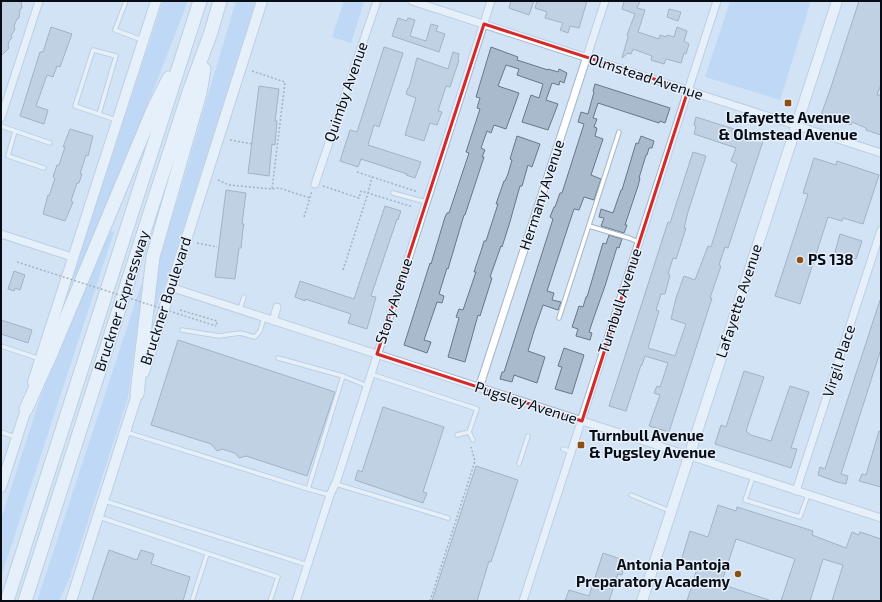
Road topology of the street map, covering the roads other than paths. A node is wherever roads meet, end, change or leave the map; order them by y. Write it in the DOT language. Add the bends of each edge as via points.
graph roads {
  1 [pos="39,1"];
  2 [pos="126,1"];
  3 [pos="156,1"];
  4 [pos="200,1"];
  5 [pos="220,1"];
  6 [pos="262,1"];
  7 [pos="377,1"];
  8 [pos="412,1"];
  9 [pos="492,1"];
  10 [pos="605,1"];
  11 [pos="717,1"];
  12 [pos="836,1"];
  13 [pos="484,24"];
  14 [pos="211,32"];
  15 [pos="189,39"];
  16 [pos="143,40"];
  17 [pos="586,57"];
  18 [pos="688,90"];
  19 [pos="99,114"];
  20 [pos="1,118"];
  21 [pos="117,120"];
  22 [pos="1,126"];
  23 [pos="796,126"];
  24 [pos="15,131"];
  25 [pos="619,132"];
  26 [pos="50,143"];
  27 [pos="881,153"];
  28 [pos="44,168"];
  29 [pos="315,184"];
  30 [pos="393,193"];
  31 [pos="426,202"];
  32 [pos="589,226"];
  33 [pos="881,230"];
  34 [pos="1,234"];
  35 [pos="639,242"];
  36 [pos="72,257"];
  37 [pos="170,287"];
  38 [pos="244,297"];
  39 [pos="277,307"];
  40 [pos="240,309"];
  41 [pos="264,318"];
  42 [pos="559,318"];
  43 [pos="273,321"];
  44 [pos="182,330"];
  45 [pos="1,346"];
  46 [pos="377,354"];
  47 [pos="278,358"];
  48 [pos="40,359"];
  49 [pos="371,374"];
  50 [pos="343,376"];
  51 [pos="367,386"];
  52 [pos="479,388"];
  53 [pos="137,394"];
  54 [pos="26,409"];
  55 [pos="582,421"];
  56 [pos="1,432"];
  57 [pos="125,432"];
  58 [pos="469,432"];
  59 [pos="457,436"];
  60 [pos="528,436"];
  61 [pos="17,438"];
  62 [pos="473,440"];
  63 [pos="563,449"];
  64 [pos="572,452"];
  65 [pos="689,455"];
  66 [pos="519,464"];
  67 [pos="4,467"];
  68 [pos="753,476"];
  69 [pos="336,484"];
  70 [pos="1,487"];
  71 [pos="308,488"];
  72 [pos="796,491"];
  73 [pos="330,495"];
  74 [pos="631,495"];
  75 [pos="808,495"];
  76 [pos="103,501"];
  77 [pos="671,511"];
  78 [pos="98,517"];
  79 [pos="448,518"];
  80 [pos="881,518"];
  81 [pos="206,554"];
  82 [pos="308,565"];
  83 [pos="7,601"];
  84 [pos="25,601"];
  85 [pos="71,601"];
  86 [pos="192,601"];
  87 [pos="270,601"];
  88 [pos="296,601"];
  89 [pos="523,601"];
  90 [pos="642,601"];
  1 -- 20 [label="street"];
  2 -- 16 [label="lane" via="115,30"];
  3 -- 16 [label="main road"];
  4 -- 15 [label="highway, Bruckner Expressway"];
  5 -- 14 [label="highway, Bruckner Expressway"];
  6 -- 37 [label="main road, Bruckner Boulevard"];
  7 -- 29 [label="street, Quimby Avenue"];
  8 -- 13 [label="street, Olmstead Avenue"];
  9 -- 13 [label="street, Story Avenue"];
  10 -- 17 [label="street, Hermany Avenue"];
  11 -- 18 [label="street, Turnbull Avenue"];
  12 -- 23 [label="main road, Lafayette Avenue"];
  13 -- 17 [label="street, Olmstead Avenue"];
  13 -- 31 [label="street, Story Avenue"];
  14 -- 53 [label="highway" via="200,93 153,257"];
  14 -- 84 [label="highway, Bruckner Expressway" via="189,92"];
  15 -- 54 [label="highway" via="153,110"];
  15 -- 83 [label="highway, Bruckner Expressway"];
  16 -- 21 [label="main road"];
  17 -- 18 [label="street, Olmstead Avenue"];
  17 -- 52 [label="street, Hermany Avenue"];
  18 -- 23 [label="street, Olmstead Avenue"];
  18 -- 35 [label="street, Turnbull Avenue"];
  19 -- 19 [label="lane" via="75,106 93,50 116,56"];
  19 -- 21 [label="lane"];
  21 -- 36 [label="main road"];
  22 -- 24 [label="lane"];
  23 -- 27 [label="street, Olmstead Avenue"];
  23 -- 65 [label="main road, Lafayette Avenue"];
  24 -- 26 [label="lane"];
  24 -- 28 [label="lane" via="8,156"];
  25 -- 32 [label="lane"];
  30 -- 31 [label="lane"];
  31 -- 46 [label="street, Story Avenue"];
  32 -- 35 [label="lane"];
  32 -- 42 [label="lane"];
  33 -- 72 [label="street, Virgil Place"];
  34 -- 36 [label="street"];
  35 -- 55 [label="street, Turnbull Avenue"];
  36 -- 48 [label="main road"];
  37 -- 40 [label="street, Pugsley Avenue"];
  37 -- 53 [label="main road, Bruckner Boulevard"];
  38 -- 40 [label="lane"];
  39 -- 43 [label="street"];
  40 -- 41 [label="street, Pugsley Avenue"];
  41 -- 43 [label="street, Pugsley Avenue"];
  41 -- 44 [label="lane" via="255,337 240,333 219,336"];
  43 -- 46 [label="street, Pugsley Avenue"];
  45 -- 48 [label="lane"];
  46 -- 49 [label="street, Story Avenue"];
  46 -- 52 [label="street, Pugsley Avenue"];
  47 -- 50 [label="lane"];
  48 -- 54 [label="main road"];
  49 -- 51 [label="street, Story Avenue"];
  49 -- 58 [label="lane" via="477,409"];
  50 -- 51 [label="lane"];
  50 -- 71 [label="lane"];
  51 -- 69 [label="street, Story Avenue"];
  52 -- 55 [label="street, Pugsley Avenue"];
  53 -- 57 [label="main road, Bruckner Boulevard"];
  54 -- 61 [label="main road"];
  55 -- 64 [label="street, Turnbull Avenue"];
  55 -- 65 [label="street, Pugsley Avenue"];
  56 -- 61 [label="lane"];
  57 -- 71 [label="lane"];
  57 -- 76 [label="main road, Bruckner Boulevard"];
  58 -- 59 [label="lane"];
  58 -- 62 [label="lane"];
  60 -- 66 [label="lane"];
  61 -- 67 [label="main road"];
  63 -- 64 [label="lane"];
  64 -- 89 [label="street, Turnbull Avenue"];
  65 -- 68 [label="street, Pugsley Avenue"];
  65 -- 77 [label="main road, Lafayette Avenue"];
  67 -- 70 [label="main road"];
  68 -- 72 [label="street, Pugsley Avenue"];
  68 -- 75 [label="lane" via="745,500 800,517"];
  69 -- 73 [label="street, Story Avenue"];
  69 -- 79 [label="lane"];
  71 -- 73 [label="lane"];
  72 -- 75 [label="street, Pugsley Avenue"];
  73 -- 82 [label="street, Story Avenue"];
  74 -- 77 [label="lane"];
  75 -- 80 [label="street, Pugsley Avenue"];
  76 -- 78 [label="main road, Bruckner Boulevard"];
  76 -- 82 [label="lane"];
  77 -- 90 [label="main road, Lafayette Avenue"];
  78 -- 81 [label="lane"];
  78 -- 85 [label="main road, Bruckner Boulevard"];
  81 -- 86 [label="lane"];
  81 -- 87 [label="lane" via="278,577"];
  82 -- 88 [label="street, Story Avenue"];
}
